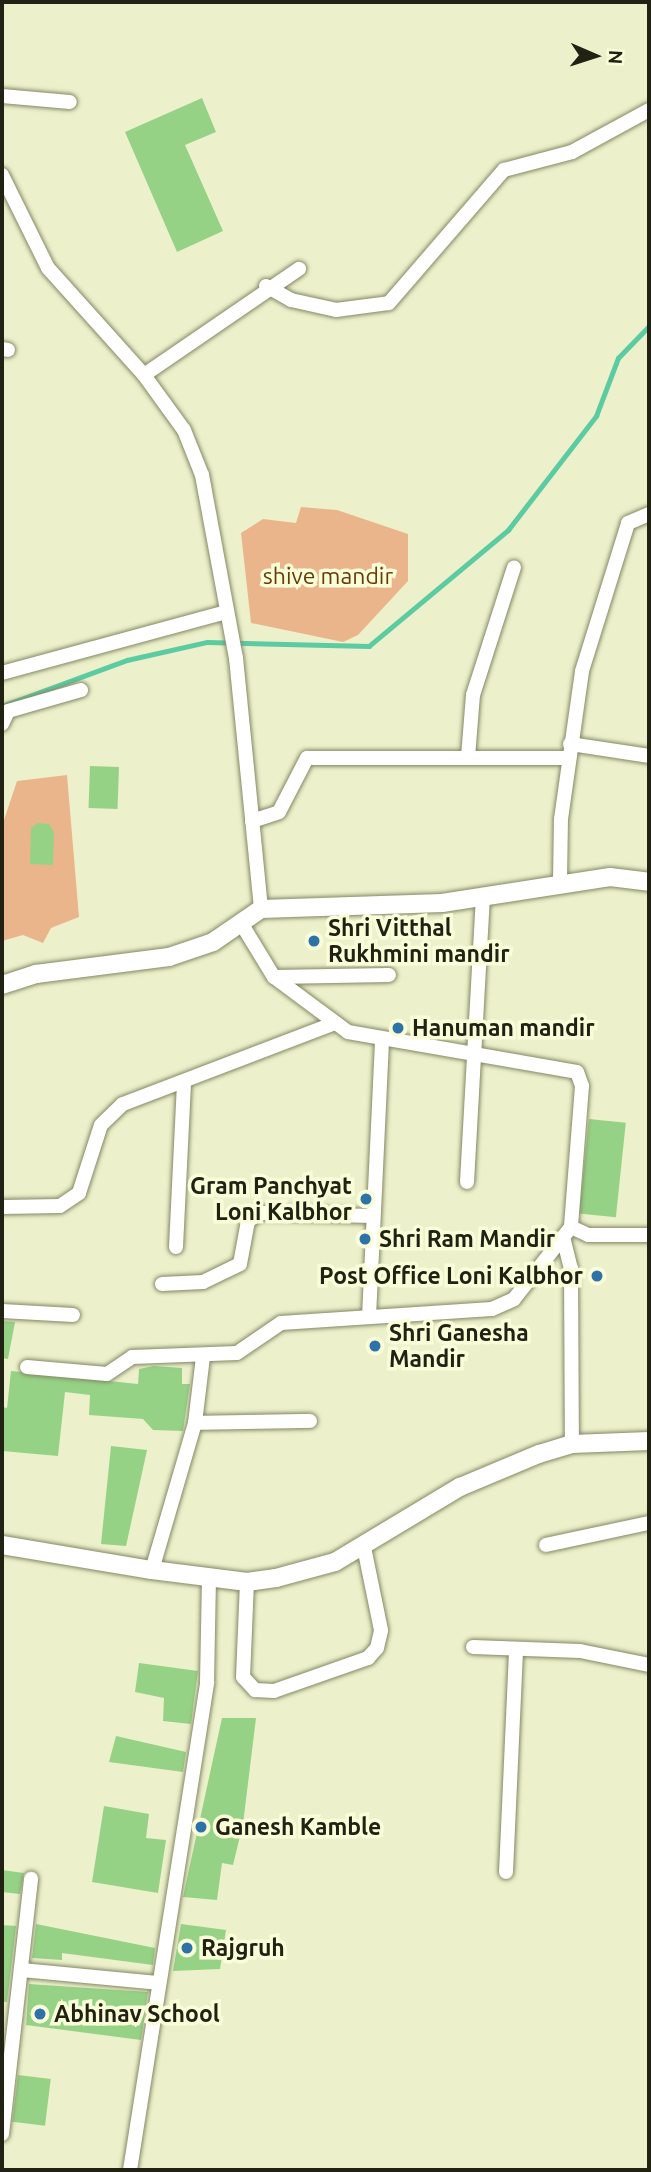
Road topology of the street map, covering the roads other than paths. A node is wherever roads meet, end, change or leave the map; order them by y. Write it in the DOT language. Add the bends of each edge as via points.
graph roads {
  1 [pos="2,96"];
  2 [pos="70,102"];
  3 [pos="649,110"];
  4 [pos="2,175"];
  5 [pos="6,197"];
  6 [pos="299,269"];
  7 [pos="266,286"];
  8 [pos="144,375"];
  9 [pos="649,514"];
  10 [pos="514,567"];
  11 [pos="227,612"];
  12 [pos="2,673"];
  13 [pos="81,690"];
  14 [pos="2,724"];
  15 [pos="568,751"];
  16 [pos="649,756"];
  17 [pos="468,757"];
  18 [pos="252,821"];
  19 [pos="560,881"];
  20 [pos="649,882"];
  21 [pos="483,898"];
  22 [pos="261,909"];
  23 [pos="241,923"];
  24 [pos="389,975"];
  25 [pos="274,977"];
  26 [pos="2,985"];
  27 [pos="333,1024"];
  28 [pos="382,1042"];
  29 [pos="479,1056"];
  30 [pos="184,1083"];
  31 [pos="467,1182"];
  32 [pos="2,1207"];
  33 [pos="373,1216"];
  34 [pos="567,1232"];
  35 [pos="649,1235"];
  36 [pos="176,1247"];
  37 [pos="162,1284"];
  38 [pos="2,1311"];
  39 [pos="73,1315"];
  40 [pos="369,1317"];
  41 [pos="203,1357"];
  42 [pos="27,1367"];
  43 [pos="310,1421"];
  44 [pos="195,1423"];
  45 [pos="649,1441"];
  46 [pos="572,1444"];
  47 [pos="649,1523"];
  48 [pos="2,1545"];
  49 [pos="546,1545"];
  50 [pos="364,1547"];
  51 [pos="152,1570"];
  52 [pos="209,1577"];
  53 [pos="247,1582"];
  54 [pos="473,1647"];
  55 [pos="516,1649"];
  56 [pos="649,1665"];
  57 [pos="506,1872"];
  58 [pos="32,1879"];
  59 [pos="21,1970"];
  60 [pos="158,1983"];
  61 [pos="2,2134"];
  62 [pos="130,2170"];
  1 -- 2 [label="street"];
  3 -- 7 [label="street" via="572,152 504,170 389,303 336,310 290,300"];
  4 -- 5 [label="street"];
  5 -- 8 [label="street" via="48,268"];
  6 -- 7 [label="street"];
  7 -- 8 [label="street"];
  8 -- 11 [label="street" via="184,430 202,475"];
  9 -- 15 [label="street" via="628,523 620,542 582,671"];
  10 -- 17 [label="street" via="481,660"];
  11 -- 12 [label="street"];
  11 -- 18 [label="street"];
  13 -- 14 [label="street" via="8,711"];
  15 -- 16 [label="street"];
  15 -- 17 [label="street"];
  15 -- 19 [label="street"];
  17 -- 18 [label="street" via="307,758 279,812"];
  18 -- 22 [label="street"];
  19 -- 20 [label="street"];
  19 -- 21 [label="street"];
  21 -- 22 [label="street"];
  21 -- 29 [label="street"];
  22 -- 23 [label="street"];
  23 -- 25 [label="street"];
  23 -- 26 [label="street" via="169,957 36,974"];
  24 -- 25 [label="street"];
  25 -- 27 [label="street"];
  27 -- 28 [label="street"];
  27 -- 30 [label="street"];
  28 -- 29 [label="street"];
  28 -- 33 [label="street"];
  29 -- 31 [label="street"];
  29 -- 34 [label="street" via="577,1072 583,1086"];
  30 -- 32 [label="street" via="110,1114 86,1183 70,1201 32,1210"];
  30 -- 36 [label="street"];
  33 -- 37 [label="street" via="260,1213 248,1221 240,1264 192,1284"];
  33 -- 40 [label="street"];
  34 -- 35 [label="street"];
  34 -- 40 [label="street" via="504,1304"];
  34 -- 46 [label="street"];
  38 -- 39 [label="street"];
  40 -- 41 [label="street" via="281,1323 237,1353"];
  41 -- 42 [label="street" via="132,1357 95,1375"];
  41 -- 44 [label="street"];
  43 -- 44 [label="street"];
  44 -- 51 [label="street"];
  45 -- 46 [label="street"];
  46 -- 50 [label="street" via="460,1487"];
  47 -- 49 [label="street"];
  48 -- 51 [label="street"];
  50 -- 53 [label="street" via="323,1565"];
  50 -- 53 [label="street" via="381,1630 377,1648 274,1691 254,1690 243,1677"];
  51 -- 52 [label="street"];
  52 -- 53 [label="street"];
  52 -- 60 [label="street" via="207,1682"];
  54 -- 55 [label="street"];
  55 -- 56 [label="street" via="580,1651"];
  55 -- 57 [label="street"];
  58 -- 59 [label="street"];
  59 -- 60 [label="street"];
  59 -- 61 [label="street"];
  60 -- 62 [label="street"];
}
